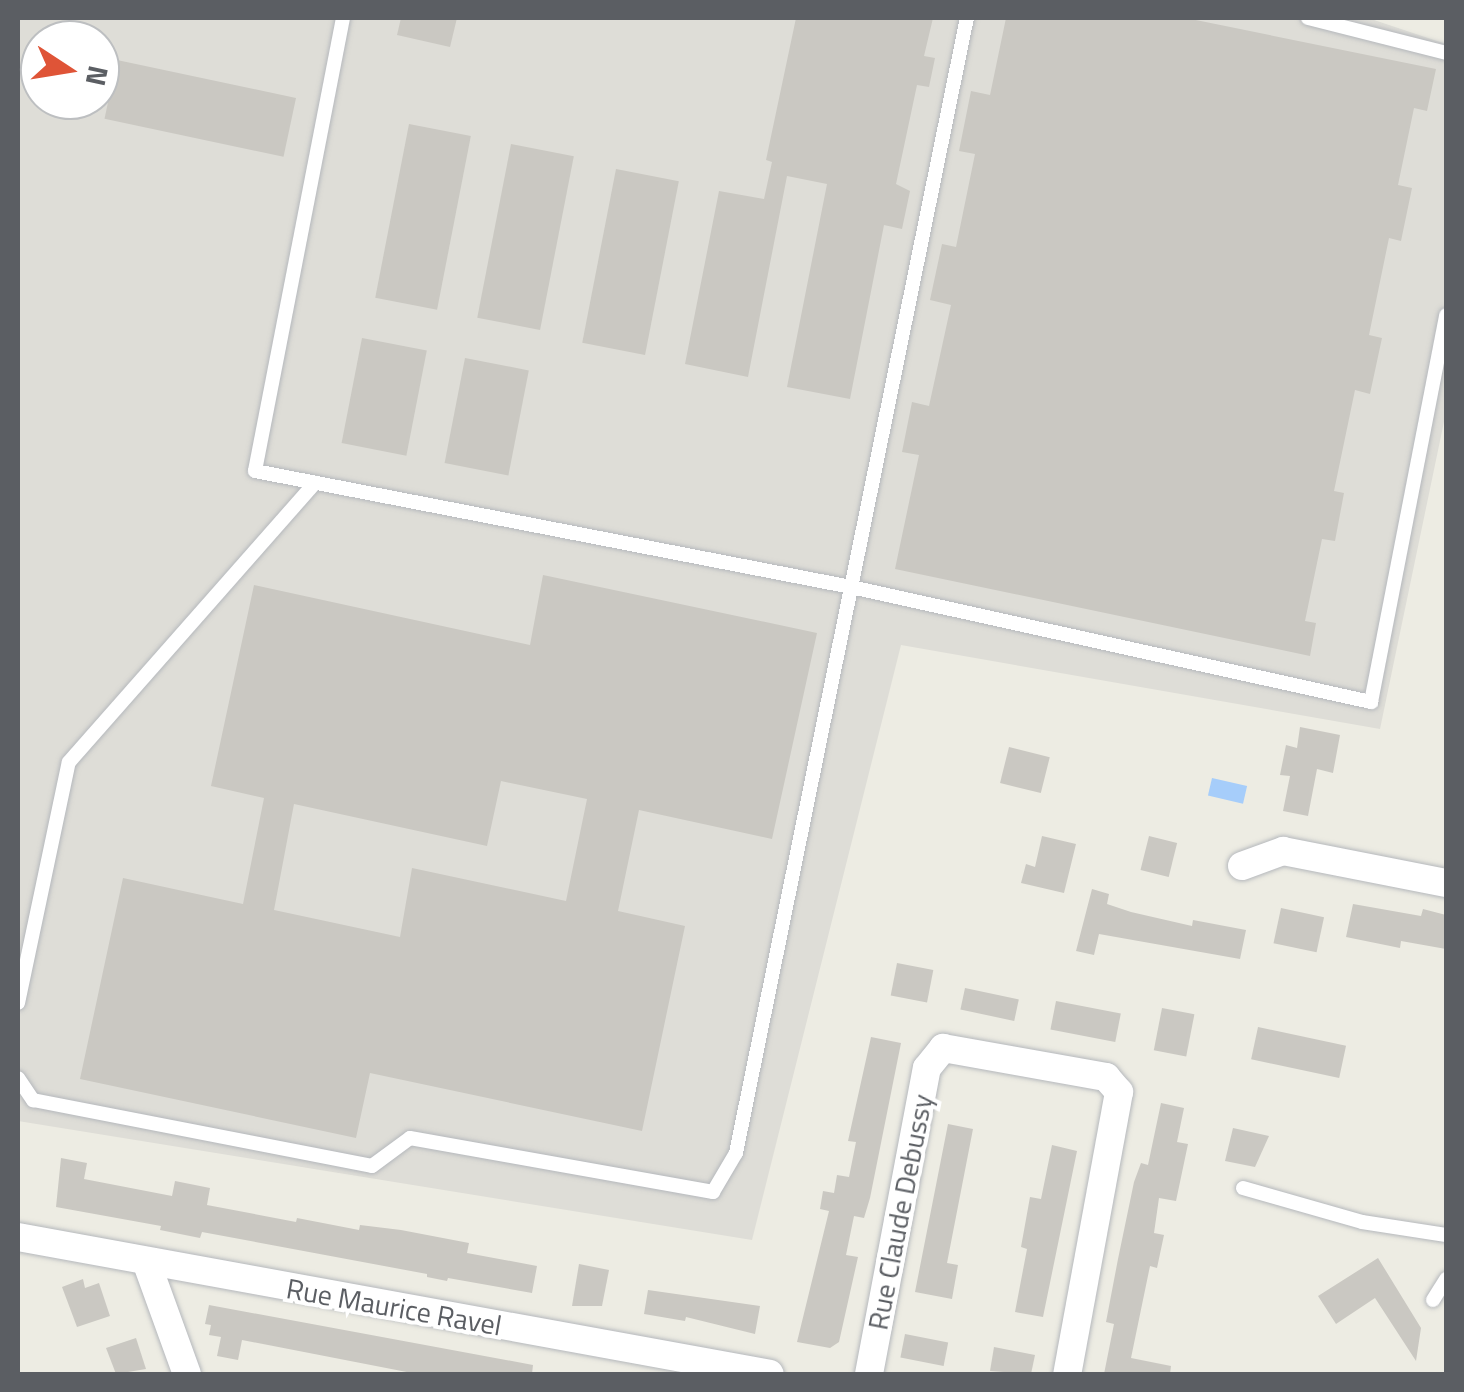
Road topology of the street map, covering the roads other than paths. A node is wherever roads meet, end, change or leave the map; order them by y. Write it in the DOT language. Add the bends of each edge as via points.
graph roads {
  1 [pos="343,18"];
  2 [pos="967,18"];
  3 [pos="1308,18"];
  4 [pos="1446,53"];
  5 [pos="1446,315"];
  6 [pos="1440,384"];
  7 [pos="315,483"];
  8 [pos="851,587"];
  9 [pos="1242,866"];
  10 [pos="1446,883"];
  11 [pos="18,1004"];
  12 [pos="18,1078"];
  13 [pos="1244,1188"];
  14 [pos="1446,1235"];
  15 [pos="19,1238"];
  16 [pos="146,1261"];
  17 [pos="1446,1280"];
  18 [pos="1433,1300"];
  19 [pos="187,1374"];
  20 [pos="770,1374"];
  21 [pos="869,1374"];
  22 [pos="1066,1374"];
  1 -- 7 [label="lane" via="256,471"];
  2 -- 8 [label="lane"];
  3 -- 4 [label="lane"];
  5 -- 6 [label="lane"];
  6 -- 8 [label="lane" via="1371,702"];
  7 -- 8 [label="lane"];
  7 -- 11 [label="lane" via="69,762"];
  8 -- 12 [label="lane" via="736,1153 712,1192 410,1138 372,1166 32,1100"];
  9 -- 10 [label="street" via="1283,851"];
  13 -- 14 [label="lane" via="1362,1222"];
  15 -- 16 [label="street, Rue Maurice Ravel"];
  16 -- 19 [label="street"];
  16 -- 20 [label="street, Rue Maurice Ravel"];
  17 -- 18 [label="lane"];
  21 -- 22 [label="street, Rue Claude Debussy" via="927,1068 943,1048 1106,1078 1119,1092"];
}
